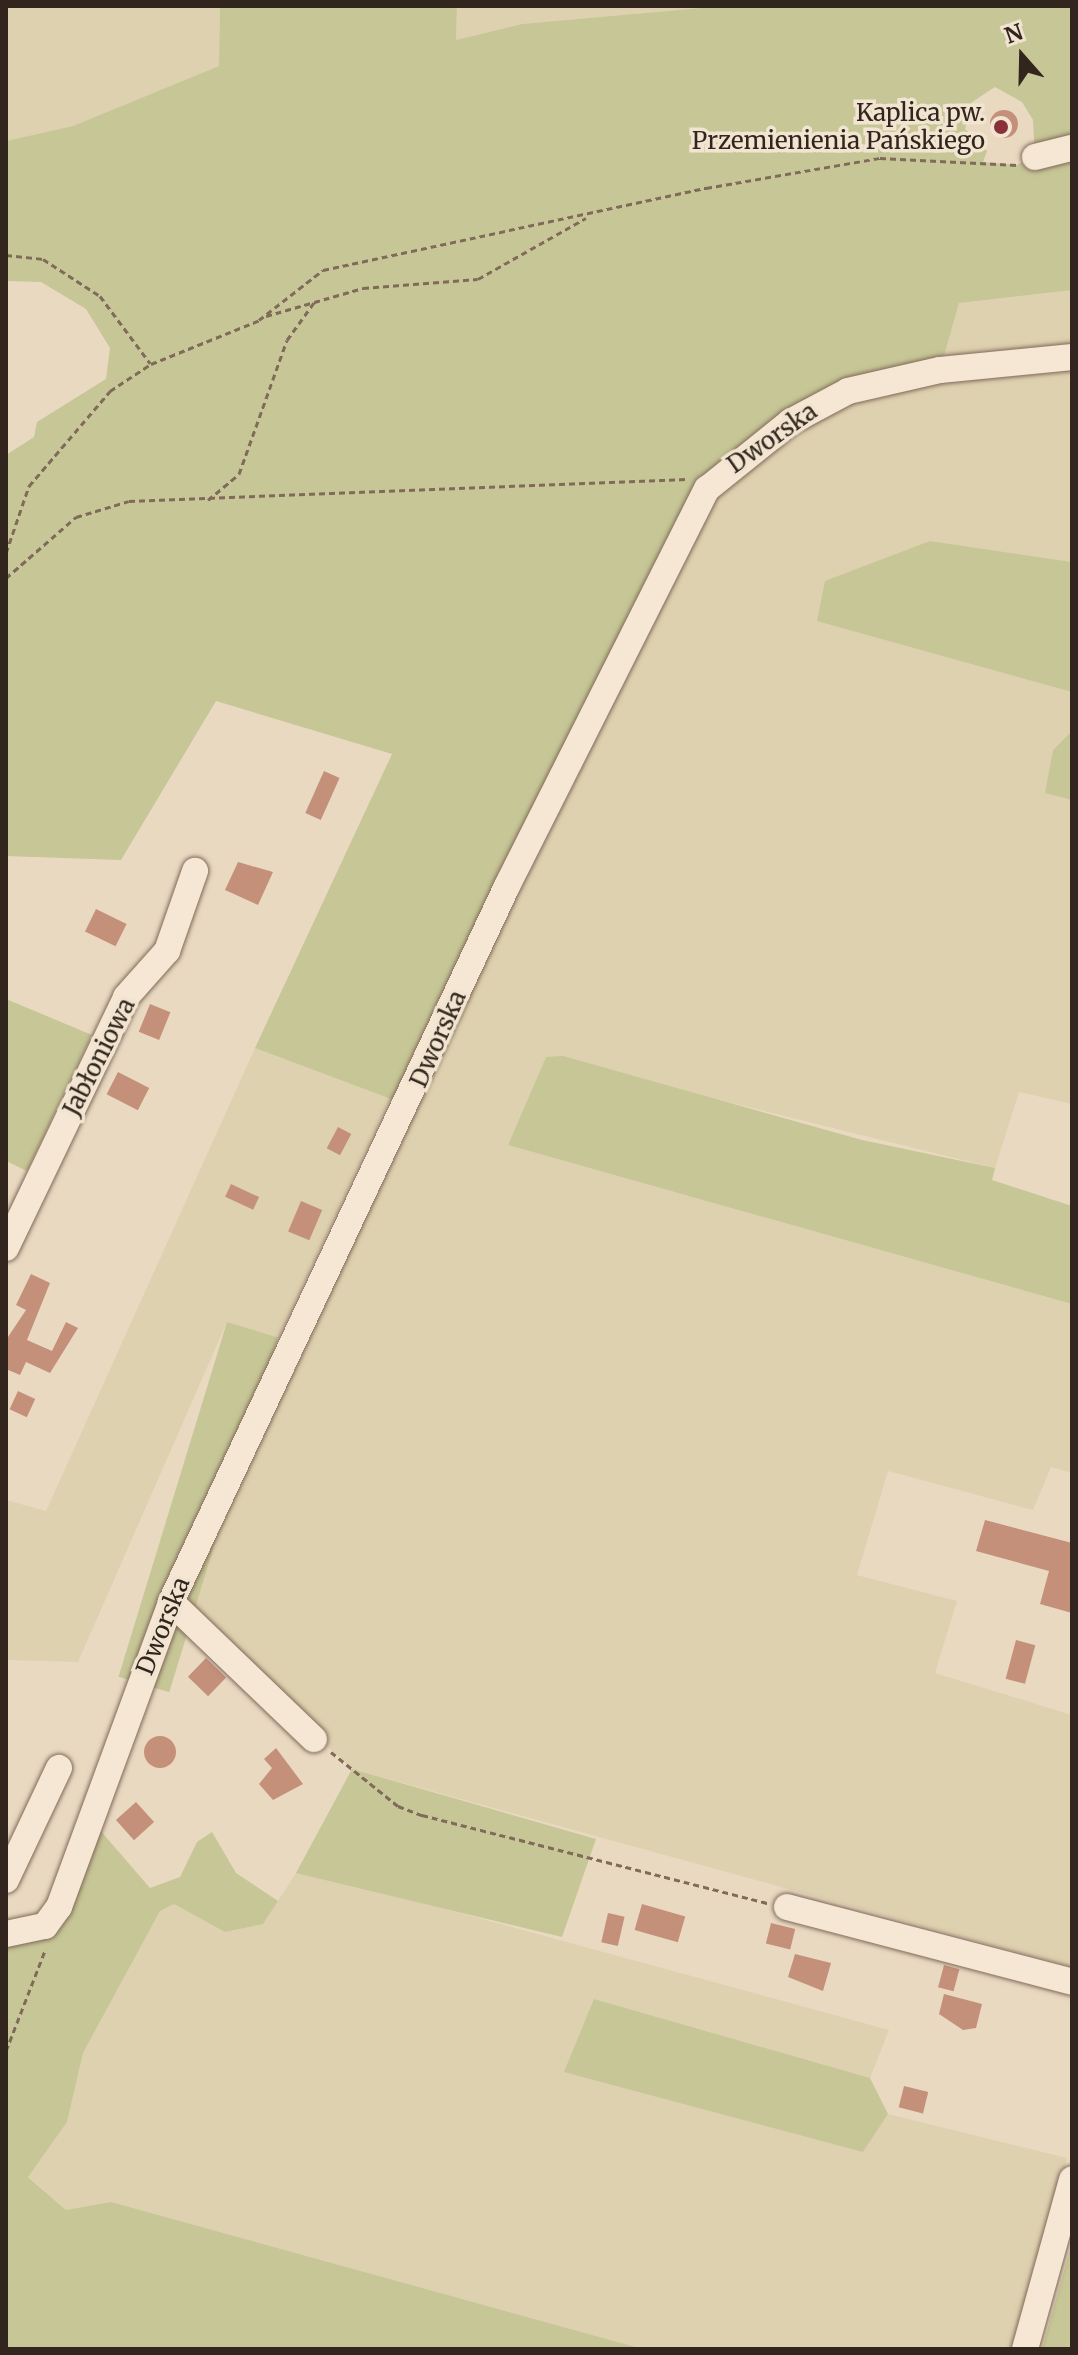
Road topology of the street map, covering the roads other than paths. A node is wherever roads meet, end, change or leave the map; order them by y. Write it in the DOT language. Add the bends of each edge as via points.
graph roads {
  1 [pos="1072,148"];
  2 [pos="1035,157"];
  3 [pos="1072,357"];
  4 [pos="195,871"];
  5 [pos="6,1248"];
  6 [pos="171,1602"];
  7 [pos="314,1739"];
  8 [pos="59,1768"];
  9 [pos="6,1880"];
  10 [pos="787,1907"];
  11 [pos="6,1934"];
  12 [pos="1072,1982"];
  13 [pos="1072,2179"];
  14 [pos="1025,2349"];
  1 -- 2 [label="street"];
  3 -- 6 [label="street, Dworska" via="940,370 848,391 790,422 707,489 507,886"];
  4 -- 5 [label="street, Jabłoniowa" via="167,951 126,997"];
  6 -- 7 [label="street"];
  6 -- 11 [label="street, Dworska" via="71,1882 45,1926"];
  8 -- 9 [label="street"];
  10 -- 12 [label="street"];
  13 -- 14 [label="street"];
}
